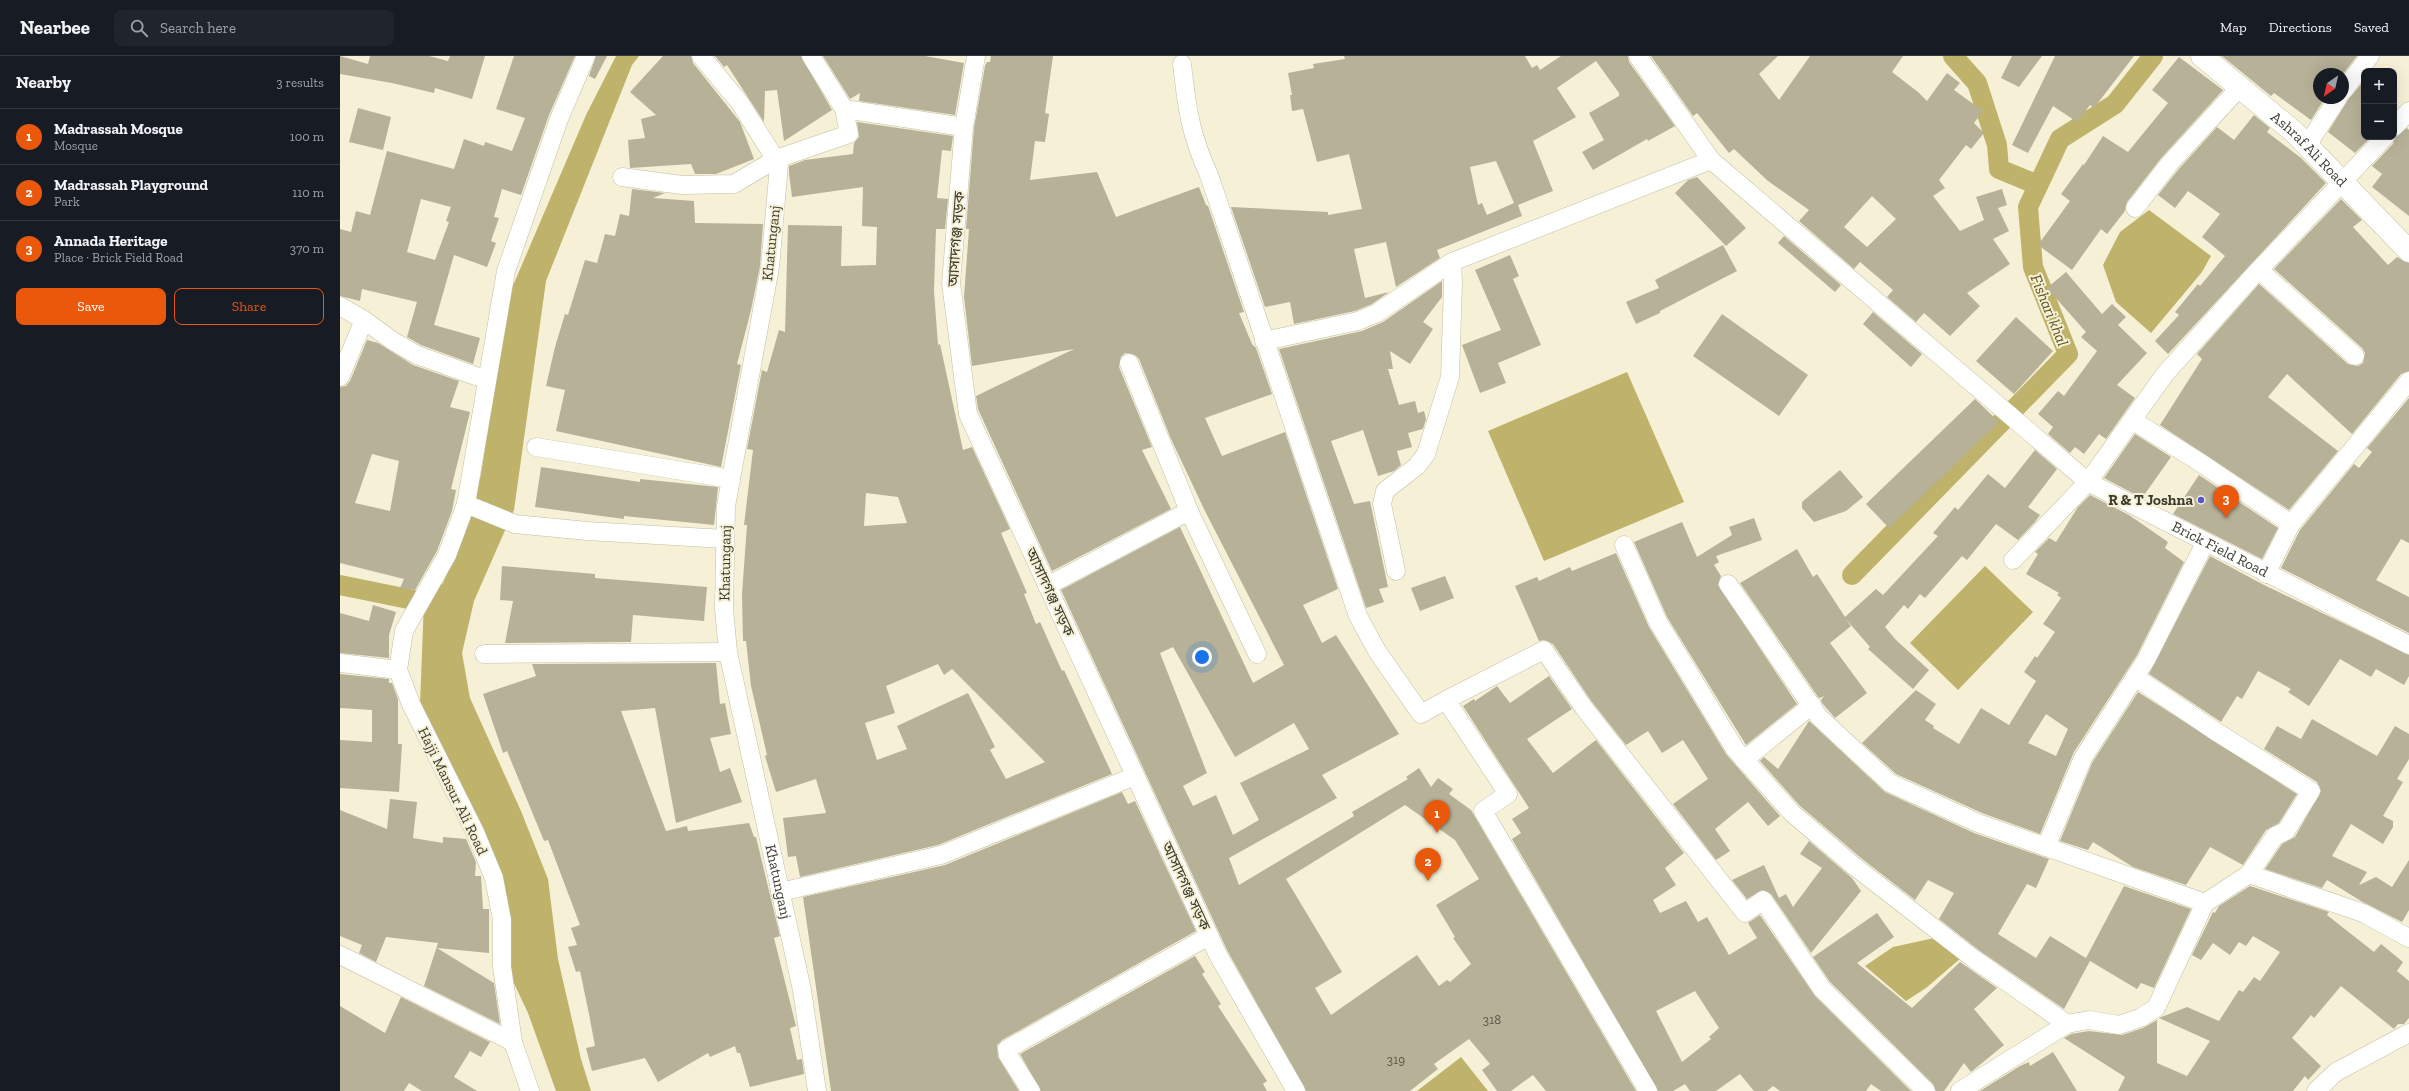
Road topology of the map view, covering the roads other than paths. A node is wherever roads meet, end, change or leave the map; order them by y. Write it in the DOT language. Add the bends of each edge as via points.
graph roads {
  1 [pos="586,56"];
  2 [pos="701,56"];
  3 [pos="811,56"];
  4 [pos="976,56"];
  5 [pos="1638,56"];
  6 [pos="2202,56"];
  7 [pos="2370,56"];
  8 [pos="1182,64"];
  9 [pos="2349,83"];
  10 [pos="2240,87"];
  11 [pos="2334,104"];
  12 [pos="844,109"];
  13 [pos="2409,111"];
  14 [pos="2397,124"];
  15 [pos="964,127"];
  16 [pos="2382,140"];
  17 [pos="2307,145"];
  18 [pos="776,159"];
  19 [pos="1711,160"];
  20 [pos="622,177"];
  21 [pos="2342,183"];
  22 [pos="2135,208"];
  23 [pos="2409,251"];
  24 [pos="1452,262"];
  25 [pos="2259,270"];
  26 [pos="340,306"];
  27 [pos="364,320"];
  28 [pos="1264,341"];
  29 [pos="2355,356"];
  30 [pos="1129,364"];
  31 [pos="340,377"];
  32 [pos="487,380"];
  33 [pos="2407,387"];
  34 [pos="2132,420"];
  35 [pos="536,447"];
  36 [pos="731,479"];
  37 [pos="2088,482"];
  38 [pos="466,504"];
  39 [pos="1189,511"];
  40 [pos="2291,524"];
  41 [pos="725,539"];
  42 [pos="2205,543"];
  43 [pos="1624,545"];
  44 [pos="2013,560"];
  45 [pos="1396,571"];
  46 [pos="2266,574"];
  47 [pos="1728,584"];
  48 [pos="1047,586"];
  49 [pos="2409,645"];
  50 [pos="728,652"];
  51 [pos="484,654"];
  52 [pos="1256,654"];
  53 [pos="340,663"];
  54 [pos="398,670"];
  55 [pos="2135,677"];
  56 [pos="1446,700"];
  57 [pos="1812,705"];
  58 [pos="1744,760"];
  59 [pos="1135,776"];
  60 [pos="2046,847"];
  61 [pos="2249,874"];
  62 [pos="780,892"];
  63 [pos="2204,903"];
  64 [pos="1209,936"];
  65 [pos="2409,938"];
  66 [pos="340,955"];
  67 [pos="2067,1024"];
  68 [pos="2409,1033"];
  69 [pos="513,1042"];
  70 [pos="530,1091"];
  71 [pos="817,1091"];
  72 [pos="1031,1091"];
  73 [pos="1296,1091"];
  74 [pos="1648,1091"];
  75 [pos="1926,1091"];
  76 [pos="1960,1091"];
  77 [pos="2316,1091"];
  1 -- 32 [label="street, Hajji Mansur Ali Road" via="559,119 506,271"];
  2 -- 18 [label="street, Khatunganj" via="740,103"];
  3 -- 12 [label="street"];
  4 -- 15 [label="street, আসাদগঞ্জ সড়ক"];
  5 -- 19 [label="street, Brick Field Road"];
  6 -- 10 [label="main road, Ashraf Ali Road"];
  7 -- 9 [label="street"];
  8 -- 28 [label="street" via="1188,119"];
  10 -- 17 [label="main road, Ashraf Ali Road"];
  10 -- 22 [label="street" via="2170,163"];
  11 -- 17 [label="street"];
  12 -- 15 [label="street"];
  12 -- 18 [label="street" via="849,134"];
  13 -- 14 [label="street"];
  15 -- 48 [label="street, আসাদগঞ্জ সড়ক" via="951,283 968,414"];
  16 -- 21 [label="street"];
  17 -- 21 [label="main road, Ashraf Ali Road"];
  18 -- 20 [label="street" via="734,184 682,185"];
  18 -- 36 [label="street, Khatunganj" via="779,165 770,268"];
  19 -- 24 [label="street"];
  19 -- 37 [label="street, Brick Field Road"];
  21 -- 23 [label="main road, Ashraf Ali Road"];
  21 -- 25 [label="street"];
  24 -- 28 [label="street" via="1377,313 1358,321"];
  24 -- 45 [label="street" via="1450,377 1426,454 1417,466 1385,491 1382,504"];
  25 -- 29 [label="street"];
  25 -- 34 [label="street" via="2165,374"];
  26 -- 27 [label="street"];
  27 -- 31 [label="street"];
  27 -- 32 [label="street" via="392,341 418,355"];
  28 -- 56 [label="street" via="1358,616 1377,651 1421,714"];
  30 -- 39 [label="street"];
  32 -- 38 [label="street, Hajji Mansur Ali Road"];
  33 -- 40 [label="street"];
  34 -- 37 [label="street"];
  34 -- 40 [label="street"];
  35 -- 36 [label="street"];
  36 -- 41 [label="street, Khatunganj" via="726,506"];
  37 -- 42 [label="street, Brick Field Road"];
  37 -- 44 [label="street"];
  38 -- 41 [label="street" via="515,524"];
  38 -- 54 [label="street, Hajji Mansur Ali Road" via="447,555 404,631"];
  39 -- 48 [label="street"];
  39 -- 52 [label="street"];
  40 -- 46 [label="street"];
  41 -- 50 [label="street, Khatunganj" via="724,609"];
  42 -- 46 [label="street, Brick Field Road"];
  42 -- 55 [label="street"];
  43 -- 58 [label="street" via="1658,622 1734,749"];
  46 -- 49 [label="street, Brick Field Road"];
  47 -- 57 [label="street"];
  48 -- 59 [label="street, আসাদগঞ্জ সড়ক"];
  50 -- 51 [label="street"];
  50 -- 62 [label="street, Khatunganj"];
  53 -- 54 [label="street"];
  54 -- 69 [label="street, Hajji Mansur Ali Road" via="411,704 475,832 494,878 502,920 502,967"];
  55 -- 60 [label="street" via="2084,758"];
  55 -- 61 [label="street" via="2214,731 2311,791 2286,831 2275,836"];
  56 -- 74 [label="street" via="1508,794 1483,811"];
  56 -- 75 [label="street" via="1544,650 1584,708 1744,913 1762,900 1822,989"];
  57 -- 58 [label="street"];
  57 -- 60 [label="street" via="1819,716 1890,783 1978,823"];
  58 -- 67 [label="street" via="1792,813 1854,866 1974,959"];
  59 -- 62 [label="street" via="941,855"];
  59 -- 64 [label="street, আসাদগঞ্জ সড়ক"];
  60 -- 63 [label="street"];
  61 -- 63 [label="street"];
  61 -- 65 [label="street" via="2363,913"];
  62 -- 71 [label="street, Khatunganj" via="802,990"];
  63 -- 67 [label="street" via="2156,1008 2140,1018 2120,1025 2089,1020"];
  64 -- 72 [label="street" via="1006,1049"];
  64 -- 73 [label="street, আসাদগঞ্জ সড়ক"];
  66 -- 69 [label="street"];
  67 -- 76 [label="street"];
  68 -- 77 [label="street" via="2336,1072"];
  69 -- 70 [label="street, Hajji Mansur Ali Road"];
}
